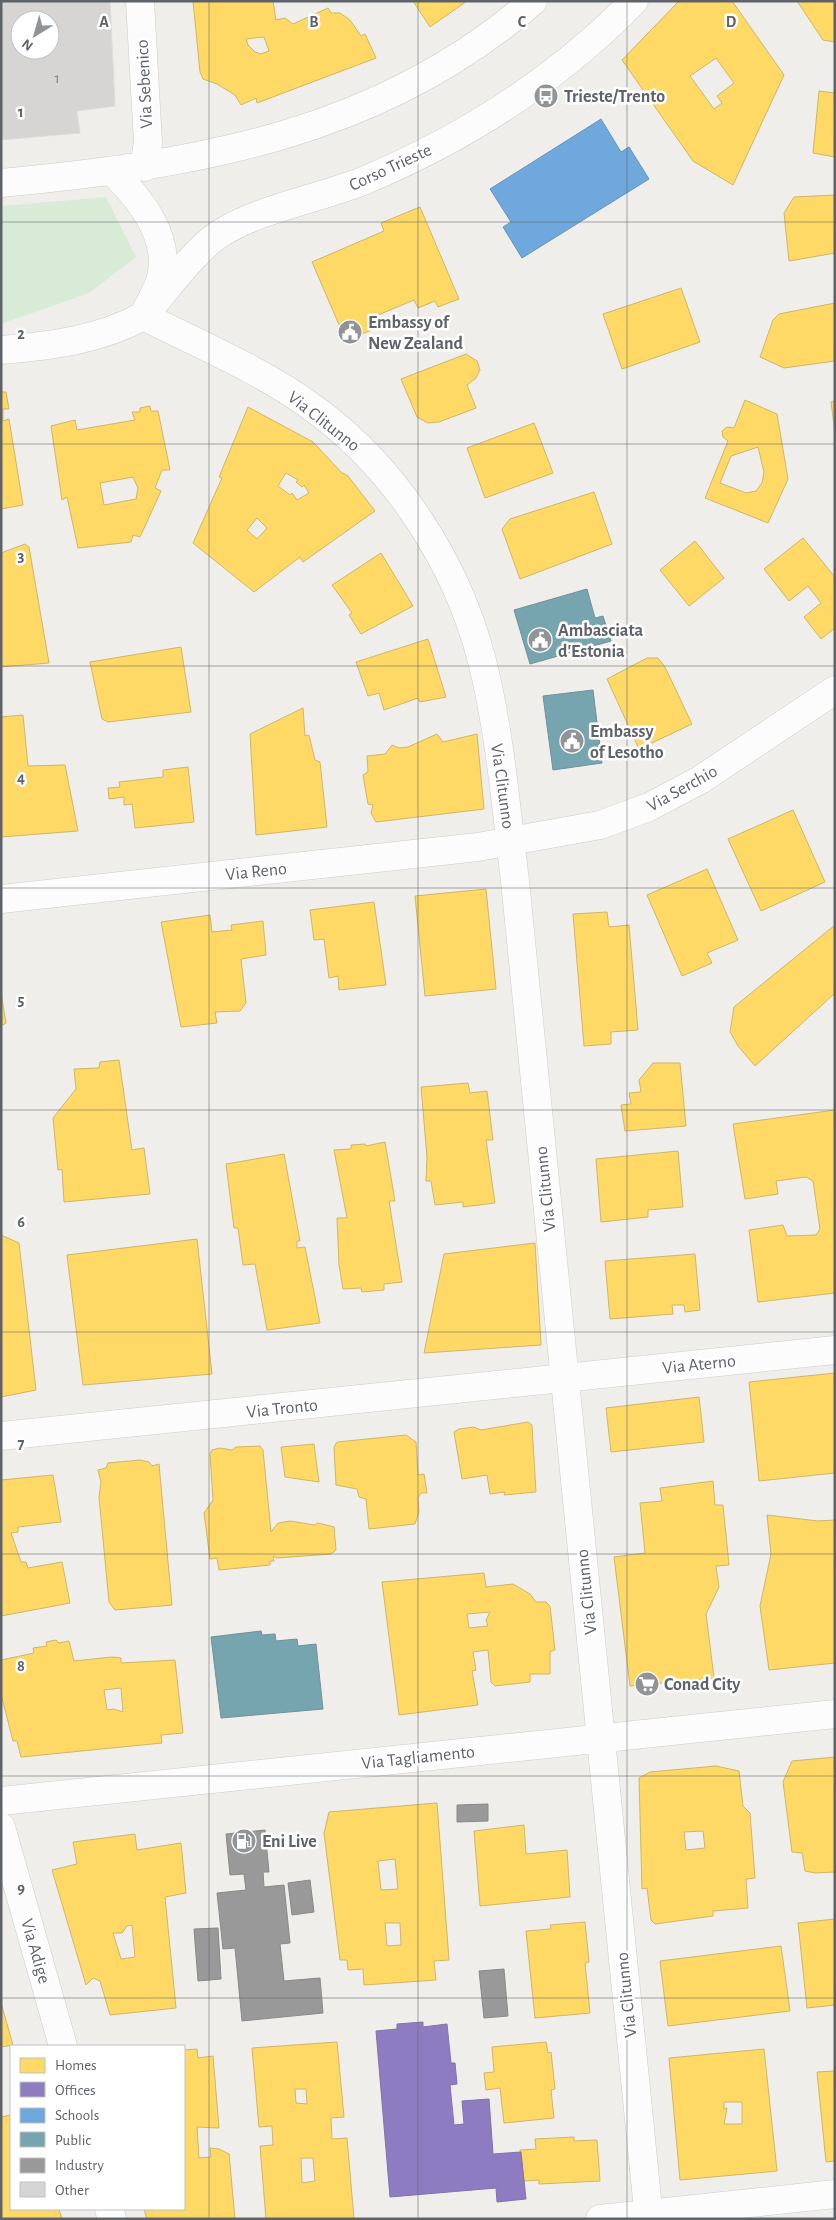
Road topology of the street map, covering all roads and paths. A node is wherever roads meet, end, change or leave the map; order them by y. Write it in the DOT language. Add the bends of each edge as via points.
graph roads {
  1 [pos="140,1"];
  2 [pos="533,1"];
  3 [pos="634,1"];
  4 [pos="144,167"];
  5 [pos="113,172"];
  6 [pos="1,183"];
  7 [pos="144,316"];
  8 [pos="1,350"];
  9 [pos="835,690"];
  10 [pos="510,842"];
  11 [pos="1,899"];
  12 [pos="835,1350"];
  13 [pos="564,1379"];
  14 [pos="1,1436"];
  15 [pos="835,1714"];
  16 [pos="601,1738"];
  17 [pos="1,1801"];
  18 [pos="1,1827"];
  19 [pos="63,2045"];
  20 [pos="835,2194"];
  21 [pos="649,2216"];
  22 [pos="600,2219"];
  1 -- 4 [label="street, Via Sebenico" via="148,143"];
  2 -- 4 [label="street" via="458,56 355,111 293,134 211,155"];
  3 -- 7 [label="street, Corso Trieste" via="569,61 519,97 455,136 364,180 325,196 249,219 223,232 204,248"];
  4 -- 5 [label="street"];
  5 -- 6 [label="street"];
  5 -- 7 [label="street" via="145,207 160,245 160,281"];
  7 -- 8 [label="street" via="101,335"];
  7 -- 10 [label="street, Via Clitunno" via="313,407 381,470 431,539 458,592 482,660"];
  9 -- 10 [label="street, Via Serchio" via="700,780 649,807 600,825"];
  10 -- 11 [label="street, Via Reno"];
  10 -- 13 [label="street, Via Clitunno"];
  12 -- 13 [label="street, Via Aterno"];
  13 -- 14 [label="street, Via Tronto"];
  13 -- 16 [label="street, Via Clitunno"];
  15 -- 16 [label="street, Via Tagliamento"];
  16 -- 17 [label="street, Via Tagliamento"];
  16 -- 21 [label="street, Via Clitunno"];
  18 -- 19 [label="street, Via Adige"];
  20 -- 21 [label="street"];
  21 -- 22 [label="street"];
}
